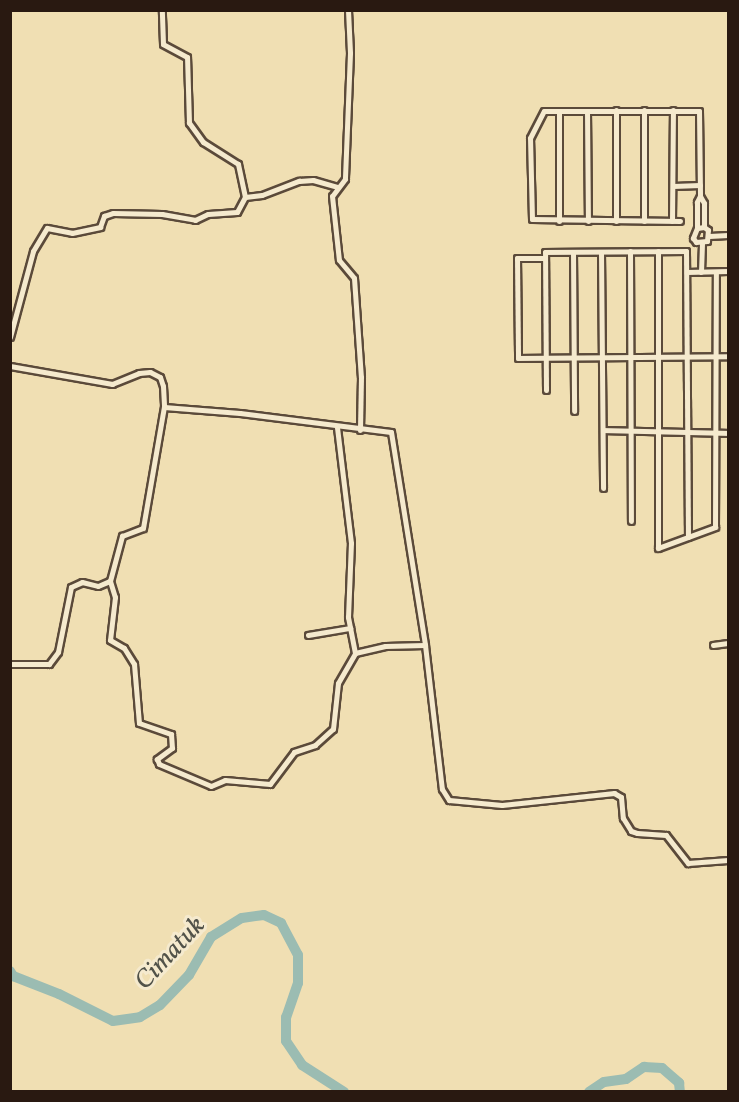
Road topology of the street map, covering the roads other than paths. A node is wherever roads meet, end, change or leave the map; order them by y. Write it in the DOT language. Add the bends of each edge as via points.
graph roads {
  1 [pos="162,10"];
  2 [pos="348,10"];
  3 [pos="616,110"];
  4 [pos="644,110"];
  5 [pos="673,110"];
  6 [pos="559,111"];
  7 [pos="587,111"];
  8 [pos="700,185"];
  9 [pos="673,186"];
  10 [pos="337,187"];
  11 [pos="700,196"];
  12 [pos="245,197"];
  13 [pos="559,221"];
  14 [pos="588,221"];
  15 [pos="616,221"];
  16 [pos="644,221"];
  17 [pos="672,221"];
  18 [pos="680,221"];
  19 [pos="704,227"];
  20 [pos="697,228"];
  21 [pos="729,235"];
  22 [pos="709,236"];
  23 [pos="702,243"];
  24 [pos="630,251"];
  25 [pos="658,251"];
  26 [pos="573,252"];
  27 [pos="601,252"];
  28 [pos="545,258"];
  29 [pos="729,271"];
  30 [pos="687,272"];
  31 [pos="701,272"];
  32 [pos="716,272"];
  33 [pos="10,337"];
  34 [pos="729,356"];
  35 [pos="602,357"];
  36 [pos="631,357"];
  37 [pos="658,357"];
  38 [pos="687,357"];
  39 [pos="718,357"];
  40 [pos="546,358"];
  41 [pos="574,358"];
  42 [pos="10,366"];
  43 [pos="546,390"];
  44 [pos="164,406"];
  45 [pos="574,411"];
  46 [pos="337,427"];
  47 [pos="360,430"];
  48 [pos="603,430"];
  49 [pos="631,431"];
  50 [pos="658,431"];
  51 [pos="688,432"];
  52 [pos="715,432"];
  53 [pos="729,433"];
  54 [pos="603,488"];
  55 [pos="632,521"];
  56 [pos="688,537"];
  57 [pos="110,581"];
  58 [pos="350,628"];
  59 [pos="308,635"];
  60 [pos="729,643"];
  61 [pos="426,645"];
  62 [pos="713,645"];
  63 [pos="355,653"];
  64 [pos="10,664"];
  65 [pos="729,860"];
  1 -- 12 [label="street" via="163,44 187,57 189,123 203,142 238,164"];
  2 -- 10 [label="street" via="345,179"];
  3 -- 4 [label="street"];
  3 -- 7 [label="street"];
  3 -- 15 [label="street"];
  4 -- 5 [label="street"];
  4 -- 16 [label="street"];
  5 -- 8 [label="street" via="701,113"];
  5 -- 9 [label="street"];
  6 -- 7 [label="street"];
  6 -- 13 [label="street"];
  6 -- 13 [label="street" via="544,111 530,138 531,216 536,220"];
  7 -- 14 [label="street"];
  8 -- 9 [label="street"];
  8 -- 11 [label="street"];
  9 -- 17 [label="street"];
  10 -- 12 [label="street" via="313,180 299,181"];
  10 -- 47 [label="street" via="332,196 339,260 354,278 357,304"];
  11 -- 19 [label="street" via="704,203"];
  11 -- 20 [label="street"];
  12 -- 33 [label="street" via="237,212 208,214 195,220 162,214 112,213 105,216 100,227 72,233 47,228 33,251"];
  13 -- 14 [label="street"];
  14 -- 15 [label="street"];
  15 -- 16 [label="street"];
  16 -- 17 [label="street"];
  17 -- 18 [label="street"];
  19 -- 20 [label="street"];
  19 -- 22 [label="street"];
  20 -- 23 [label="street" via="693,238"];
  21 -- 22 [label="street"];
  22 -- 23 [label="street"];
  23 -- 31 [label="street"];
  24 -- 25 [label="street"];
  24 -- 27 [label="street"];
  24 -- 36 [label="street"];
  25 -- 30 [label="street" via="686,251"];
  25 -- 37 [label="street"];
  26 -- 27 [label="street"];
  26 -- 28 [label="street" via="545,252"];
  26 -- 41 [label="street"];
  27 -- 35 [label="street"];
  28 -- 40 [label="street"];
  28 -- 40 [label="street" via="517,258 518,358"];
  29 -- 32 [label="street"];
  30 -- 31 [label="street"];
  30 -- 38 [label="street"];
  31 -- 32 [label="street"];
  32 -- 39 [label="street"];
  34 -- 39 [label="street"];
  35 -- 36 [label="street"];
  35 -- 41 [label="street"];
  35 -- 48 [label="street"];
  36 -- 37 [label="street"];
  36 -- 49 [label="street"];
  37 -- 38 [label="street"];
  37 -- 50 [label="street"];
  38 -- 39 [label="street"];
  38 -- 51 [label="street"];
  39 -- 52 [label="street"];
  40 -- 41 [label="street"];
  40 -- 43 [label="street"];
  41 -- 45 [label="street"];
  42 -- 44 [label="street" via="112,384 150,372 160,377 164,386"];
  44 -- 46 [label="street"];
  44 -- 57 [label="street" via="143,528 122,536"];
  46 -- 47 [label="street"];
  46 -- 58 [label="street" via="351,543"];
  47 -- 61 [label="street" via="392,434"];
  48 -- 49 [label="street"];
  48 -- 54 [label="street"];
  49 -- 50 [label="street"];
  49 -- 55 [label="street"];
  50 -- 51 [label="street"];
  50 -- 56 [label="street" via="658,548"];
  51 -- 52 [label="street"];
  51 -- 56 [label="street"];
  52 -- 53 [label="street"];
  52 -- 56 [label="street" via="715,527"];
  57 -- 63 [label="street" via="115,597 110,640 124,648 134,664 139,723 171,734 172,748 157,759 159,764 211,786 225,780 270,784 294,752 315,745 333,729 338,682"];
  57 -- 64 [label="street" via="98,586 82,582 70,587 58,652 49,664"];
  58 -- 59 [label="street"];
  58 -- 63 [label="street"];
  60 -- 62 [label="street"];
  61 -- 63 [label="street" via="386,646"];
  61 -- 65 [label="street" via="442,789 449,800 502,805 615,793 621,797 623,818 632,831 666,835 688,863"];
}
